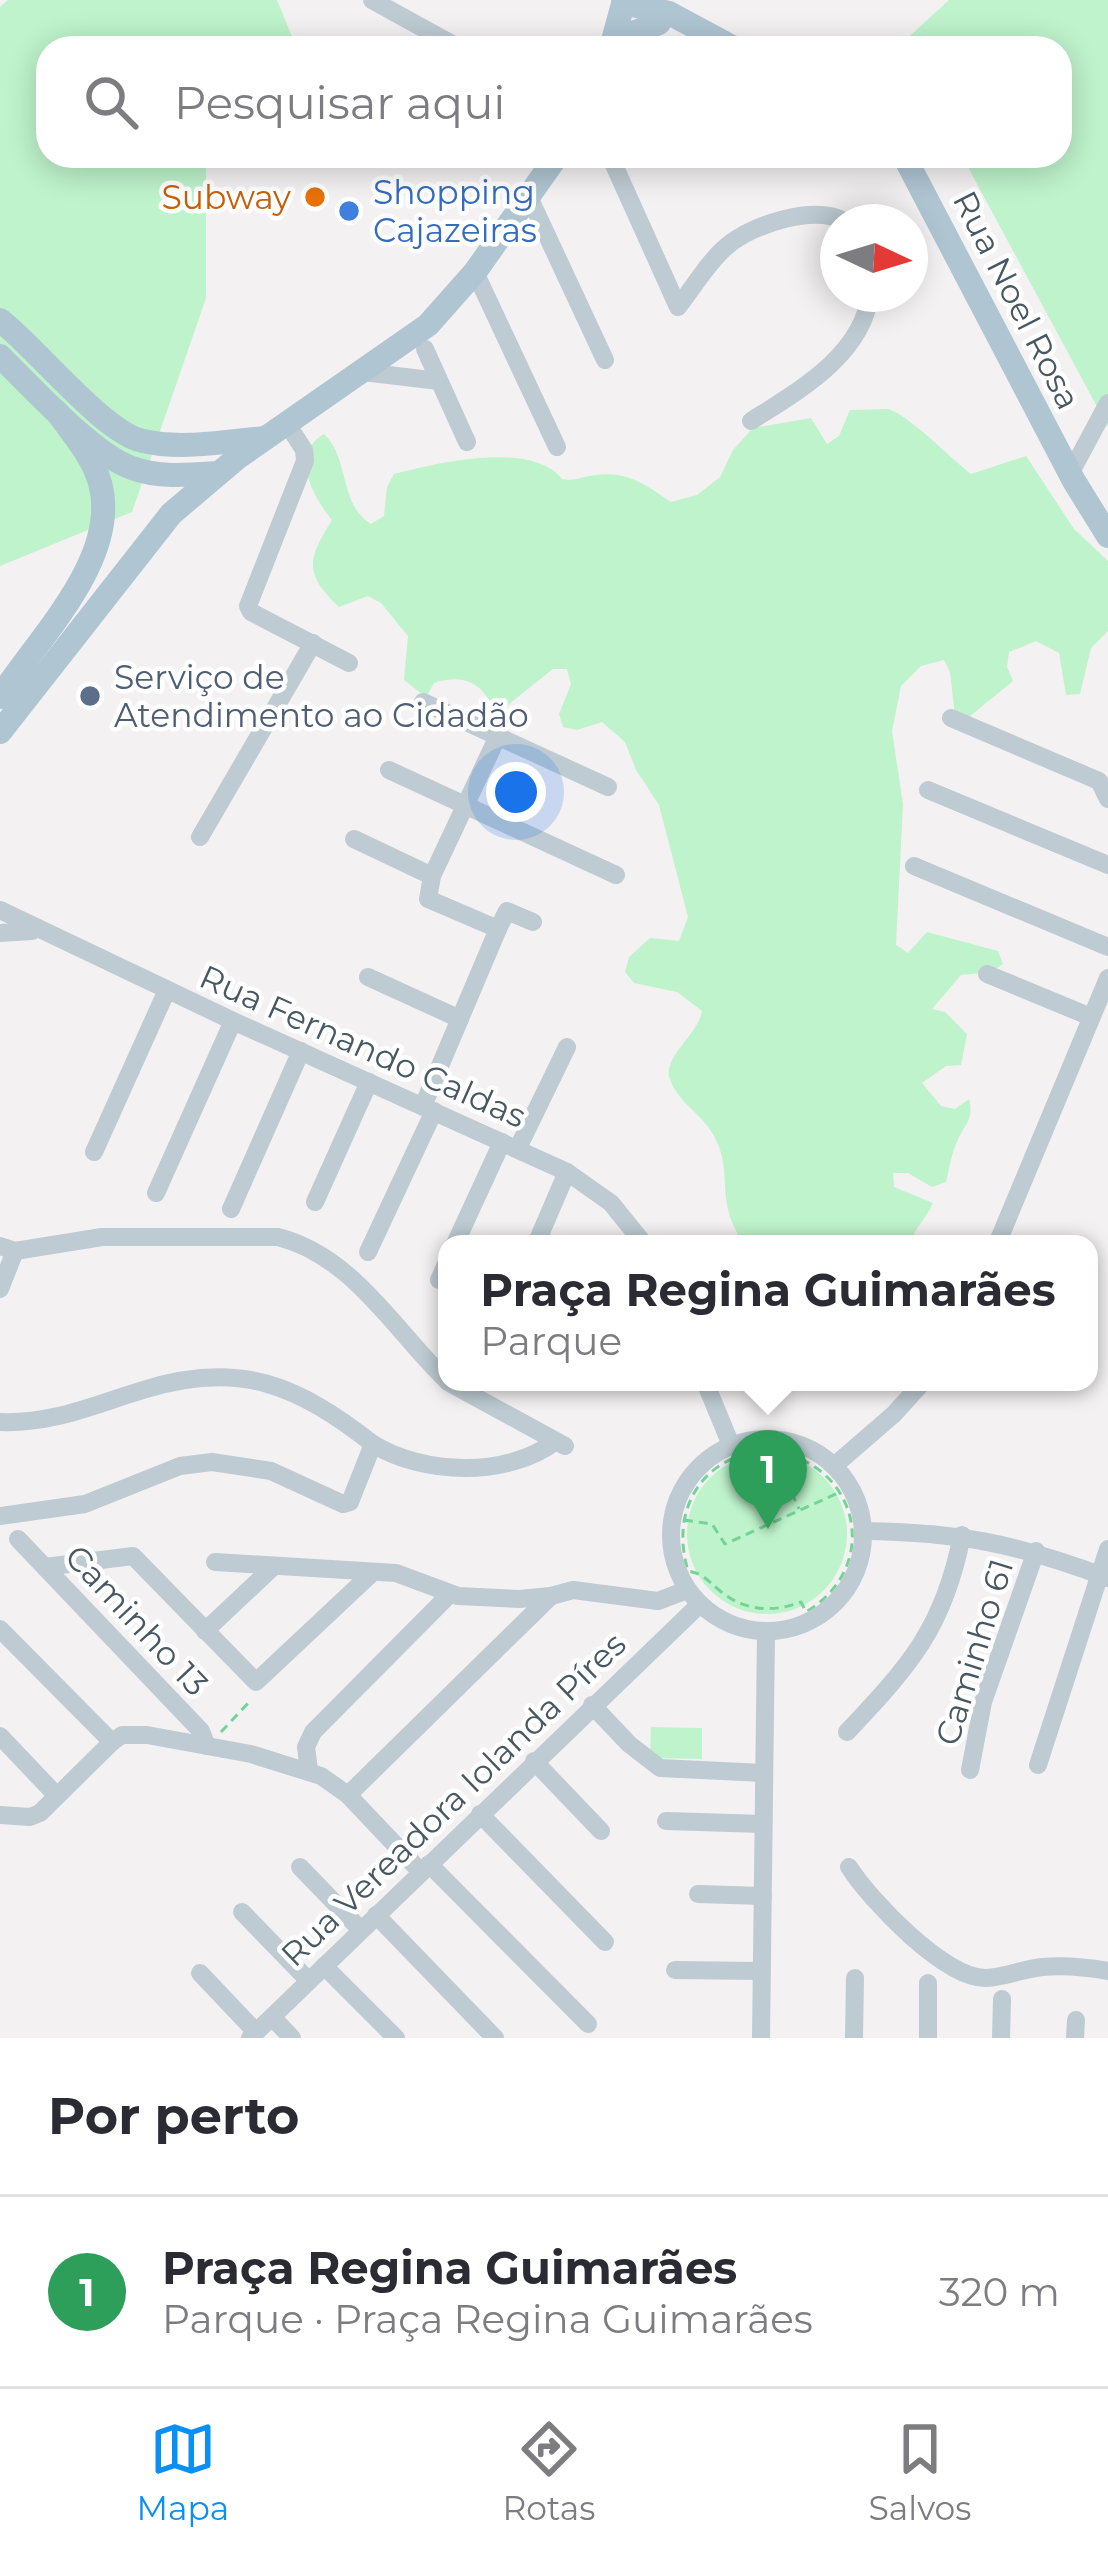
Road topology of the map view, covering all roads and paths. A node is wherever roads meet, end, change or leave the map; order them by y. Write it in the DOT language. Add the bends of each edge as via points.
graph roads {
  1 [pos="372,0"];
  2 [pos="623,6"];
  3 [pos="662,12"];
  4 [pos="437,36"];
  5 [pos="617,36"];
  6 [pos="629,36"];
  7 [pos="708,36"];
  8 [pos="549,168"];
  9 [pos="614,168"];
  10 [pos="910,168"];
  11 [pos="529,197"];
  12 [pos="820,215"];
  13 [pos="475,272"];
  14 [pos="866,312"];
  15 [pos="0,320"];
  16 [pos="424,349"];
  17 [pos="0,356"];
  18 [pos="605,360"];
  19 [pos="364,372"];
  20 [pos="439,381"];
  21 [pos="1108,403"];
  22 [pos="57,412"];
  23 [pos="751,421"];
  24 [pos="278,432"];
  25 [pos="467,442"];
  26 [pos="557,447"];
  27 [pos="218,473"];
  28 [pos="1070,474"];
  29 [pos="1108,536"];
  30 [pos="313,643"];
  31 [pos="349,664"];
  32 [pos="0,697"];
  33 [pos="423,701"];
  34 [pos="951,718"];
  35 [pos="0,732"];
  36 [pos="498,736"];
  37 [pos="388,770"];
  38 [pos="608,788"];
  39 [pos="928,790"];
  40 [pos="1108,799"];
  41 [pos="465,805"];
  42 [pos="200,837"];
  43 [pos="354,839"];
  44 [pos="1108,865"];
  45 [pos="914,866"];
  46 [pos="616,875"];
  47 [pos="432,876"];
  48 [pos="0,910"];
  49 [pos="533,922"];
  50 [pos="498,929"];
  51 [pos="37,931"];
  52 [pos="0,933"];
  53 [pos="1108,947"];
  54 [pos="987,974"];
  55 [pos="368,977"];
  56 [pos="1108,978"];
  57 [pos="167,990"];
  58 [pos="1091,1017"];
  59 [pos="460,1019"];
  60 [pos="232,1022"];
  61 [pos="567,1047"];
  62 [pos="301,1052"];
  63 [pos="369,1082"];
  64 [pos="428,1108"];
  65 [pos="510,1145"];
  66 [pos="94,1152"];
  67 [pos="567,1172"];
  68 [pos="156,1193"];
  69 [pos="315,1202"];
  70 [pos="231,1208"];
  71 [pos="460,1235"];
  72 [pos="540,1235"];
  73 [pos="637,1235"];
  74 [pos="1001,1235"];
  75 [pos="7,1249"];
  76 [pos="368,1252"];
  77 [pos="0,1289"];
  78 [pos="438,1372"];
  79 [pos="464,1391"];
  80 [pos="709,1391"];
  81 [pos="915,1391"];
  82 [pos="0,1422"];
  83 [pos="373,1444"];
  84 [pos="730,1445"];
  85 [pos="772,1450"];
  86 [pos="834,1466"];
  87 [pos="840,1492"];
  88 [pos="799,1510"];
  89 [pos="0,1516"];
  90 [pos="683,1520"];
  91 [pos="863,1531"];
  92 [pos="962,1535"];
  93 [pos="18,1538"];
  94 [pos="1108,1550"];
  95 [pos="1036,1551"];
  96 [pos="214,1562"];
  97 [pos="45,1567"];
  98 [pos="273,1568"];
  99 [pos="370,1574"];
  100 [pos="1105,1577"];
  101 [pos="448,1595"];
  102 [pos="551,1596"];
  103 [pos="693,1598"];
  104 [pos="0,1629"];
  105 [pos="206,1631"];
  106 [pos="766,1632"];
  107 [pos="256,1682"];
  108 [pos="592,1705"];
  109 [pos="847,1732"];
  110 [pos="0,1736"];
  111 [pos="112,1742"];
  112 [pos="207,1746"];
  113 [pos="534,1760"];
  114 [pos="1038,1765"];
  115 [pos="309,1770"];
  116 [pos="970,1770"];
  117 [pos="763,1772"];
  118 [pos="57,1796"];
  119 [pos="348,1796"];
  120 [pos="480,1814"];
  121 [pos="0,1815"];
  122 [pos="666,1821"];
  123 [pos="763,1824"];
  124 [pos="601,1831"];
  125 [pos="300,1867"];
  126 [pos="849,1867"];
  127 [pos="425,1868"];
  128 [pos="698,1894"];
  129 [pos="763,1896"];
  130 [pos="242,1912"];
  131 [pos="376,1915"];
  132 [pos="361,1930"];
  133 [pos="605,1942"];
  134 [pos="324,1966"];
  135 [pos="676,1970"];
  136 [pos="761,1971"];
  137 [pos="1108,1971"];
  138 [pos="200,1973"];
  139 [pos="855,1978"];
  140 [pos="309,1981"];
  141 [pos="928,1982"];
  142 [pos="1002,1999"];
  143 [pos="272,2017"];
  144 [pos="588,2024"];
  145 [pos="253,2035"];
  146 [pos="292,2038"];
  147 [pos="396,2038"];
  148 [pos="495,2038"];
  149 [pos="761,2038"];
  150 [pos="854,2038"];
  151 [pos="928,2038"];
  152 [pos="1001,2038"];
  1 -- 4 [label="street"];
  2 -- 3 [label="main road"];
  2 -- 5 [label="main road"];
  3 -- 6 [label="main road"];
  3 -- 7 [label="main road"];
  8 -- 11 [label="main road"];
  9 -- 12 [label="street" via="678,307 726,247 751,231"];
  10 -- 28 [label="main road, Rua Noel Rosa"];
  11 -- 13 [label="main road"];
  11 -- 18 [label="street"];
  13 -- 19 [label="main road" via="418,334"];
  13 -- 26 [label="street"];
  14 -- 23 [label="street" via="830,365"];
  15 -- 24 [label="main road" via="117,431 138,441 172,445"];
  16 -- 20 [label="street"];
  17 -- 22 [label="main road"];
  19 -- 20 [label="street"];
  19 -- 24 [label="main road"];
  20 -- 25 [label="street"];
  21 -- 28 [label="street"];
  22 -- 27 [label="main road" via="127,467"];
  22 -- 32 [label="main road" via="102,486 95,554"];
  24 -- 27 [label="main road"];
  24 -- 30 [label="street" via="304,450 305,461 248,606"];
  27 -- 35 [label="main road" via="171,514"];
  28 -- 29 [label="main road, Rua Noel Rosa"];
  30 -- 31 [label="street"];
  30 -- 42 [label="street"];
  33 -- 36 [label="street"];
  34 -- 40 [label="street" via="1099,781"];
  36 -- 38 [label="street"];
  36 -- 41 [label="street"];
  37 -- 41 [label="street"];
  39 -- 44 [label="street"];
  41 -- 46 [label="street"];
  41 -- 47 [label="street"];
  43 -- 47 [label="street"];
  45 -- 53 [label="street"];
  47 -- 50 [label="street" via="428,899"];
  48 -- 51 [label="street, Rua Fernando Caldas"];
  49 -- 50 [label="street" via="507,911"];
  50 -- 59 [label="street"];
  51 -- 52 [label="street, Rua Fernando Caldas"];
  51 -- 57 [label="street, Rua Fernando Caldas"];
  54 -- 58 [label="street"];
  55 -- 59 [label="street"];
  56 -- 58 [label="street"];
  57 -- 60 [label="street, Rua Fernando Caldas"];
  57 -- 66 [label="street"];
  58 -- 74 [label="street"];
  59 -- 64 [label="street"];
  60 -- 62 [label="street, Rua Fernando Caldas"];
  60 -- 68 [label="street"];
  61 -- 65 [label="street"];
  62 -- 63 [label="street, Rua Fernando Caldas"];
  62 -- 70 [label="street"];
  63 -- 64 [label="street, Rua Fernando Caldas"];
  63 -- 69 [label="street"];
  64 -- 65 [label="street, Rua Fernando Caldas"];
  64 -- 76 [label="street"];
  65 -- 67 [label="street, Rua Fernando Caldas"];
  65 -- 71 [label="street"];
  67 -- 72 [label="street"];
  67 -- 73 [label="street, Rua Fernando Caldas" via="611,1203"];
  75 -- 77 [label="street"];
  75 -- 78 [label="street" via="102,1237 296,1242 358,1285"];
  79 -- 83 [label="street" via="562,1444 444,1469"];
  80 -- 84 [label="street"];
  81 -- 86 [label="street"];
  82 -- 83 [label="street" via="56,1419 172,1382 232,1374 289,1391"];
  83 -- 89 [label="street" via="343,1504 271,1471 212,1462 180,1466 85,1504"];
  84 -- 86 [label="street" via="782,1439"];
  84 -- 103 [label="street" via="691,1474 675,1508 670,1544"];
  85 -- 87 [label="path" via="801,1456"];
  85 -- 88 [label="path"];
  85 -- 90 [label="path" via="721,1463 692,1492"];
  86 -- 91 [label="street" via="855,1496"];
  87 -- 88 [label="path"];
  87 -- 90 [label="path" via="850,1516 849,1560 828,1596 806,1612 801,1602 743,1605 688,1571"];
  88 -- 90 [label="path" via="725,1544 717,1527"];
  91 -- 92 [label="street"];
  91 -- 106 [label="street" via="857,1567 839,1599 808,1622"];
  92 -- 95 [label="street"];
  92 -- 109 [label="street" via="939,1617 905,1670"];
  93 -- 97 [label="street, Caminho 13"];
  94 -- 100 [label="street"];
  95 -- 100 [label="street"];
  95 -- 116 [label="street, Caminho 61" via="983,1702"];
  96 -- 98 [label="street"];
  97 -- 105 [label="street" via="133,1556"];
  97 -- 112 [label="street, Caminho 13"];
  98 -- 99 [label="street"];
  98 -- 105 [label="street"];
  99 -- 101 [label="street" via="404,1575"];
  99 -- 107 [label="street"];
  100 -- 114 [label="street"];
  101 -- 102 [label="street"];
  101 -- 115 [label="street" via="313,1732"];
  102 -- 103 [label="street" via="573,1589"];
  102 -- 119 [label="street"];
  103 -- 106 [label="street" via="730,1625"];
  103 -- 108 [label="street, Rua Vereadora Iolanda Píres"];
  104 -- 111 [label="street"];
  105 -- 107 [label="street"];
  106 -- 117 [label="street"];
  107 -- 112 [label="path" via="257,1694"];
  108 -- 113 [label="street, Rua Vereadora Iolanda Píres"];
  108 -- 117 [label="street" via="659,1768"];
  110 -- 118 [label="street"];
  111 -- 112 [label="street" via="136,1733"];
  111 -- 118 [label="street"];
  112 -- 115 [label="street"];
  113 -- 120 [label="street, Rua Vereadora Iolanda Píres"];
  113 -- 124 [label="street"];
  115 -- 119 [label="street"];
  117 -- 123 [label="street"];
  118 -- 121 [label="street" via="40,1813"];
  119 -- 127 [label="street"];
  120 -- 127 [label="street, Rua Vereadora Iolanda Píres"];
  120 -- 133 [label="street"];
  122 -- 123 [label="street"];
  123 -- 129 [label="street"];
  125 -- 132 [label="street"];
  126 -- 137 [label="street" via="879,1906 971,1976 1042,1967"];
  127 -- 131 [label="street, Rua Vereadora Iolanda Píres"];
  127 -- 144 [label="street"];
  128 -- 129 [label="street"];
  129 -- 136 [label="street"];
  130 -- 140 [label="street"];
  131 -- 132 [label="street, Rua Vereadora Iolanda Píres"];
  131 -- 148 [label="street"];
  132 -- 134 [label="street, Rua Vereadora Iolanda Píres"];
  134 -- 140 [label="street, Rua Vereadora Iolanda Píres"];
  134 -- 147 [label="street"];
  135 -- 136 [label="street"];
  136 -- 149 [label="street"];
  138 -- 145 [label="street"];
  139 -- 150 [label="street"];
  140 -- 143 [label="street, Rua Vereadora Iolanda Píres"];
  141 -- 151 [label="street"];
  142 -- 152 [label="street"];
  143 -- 145 [label="street, Rua Vereadora Iolanda Píres"];
  143 -- 146 [label="street"];
}
